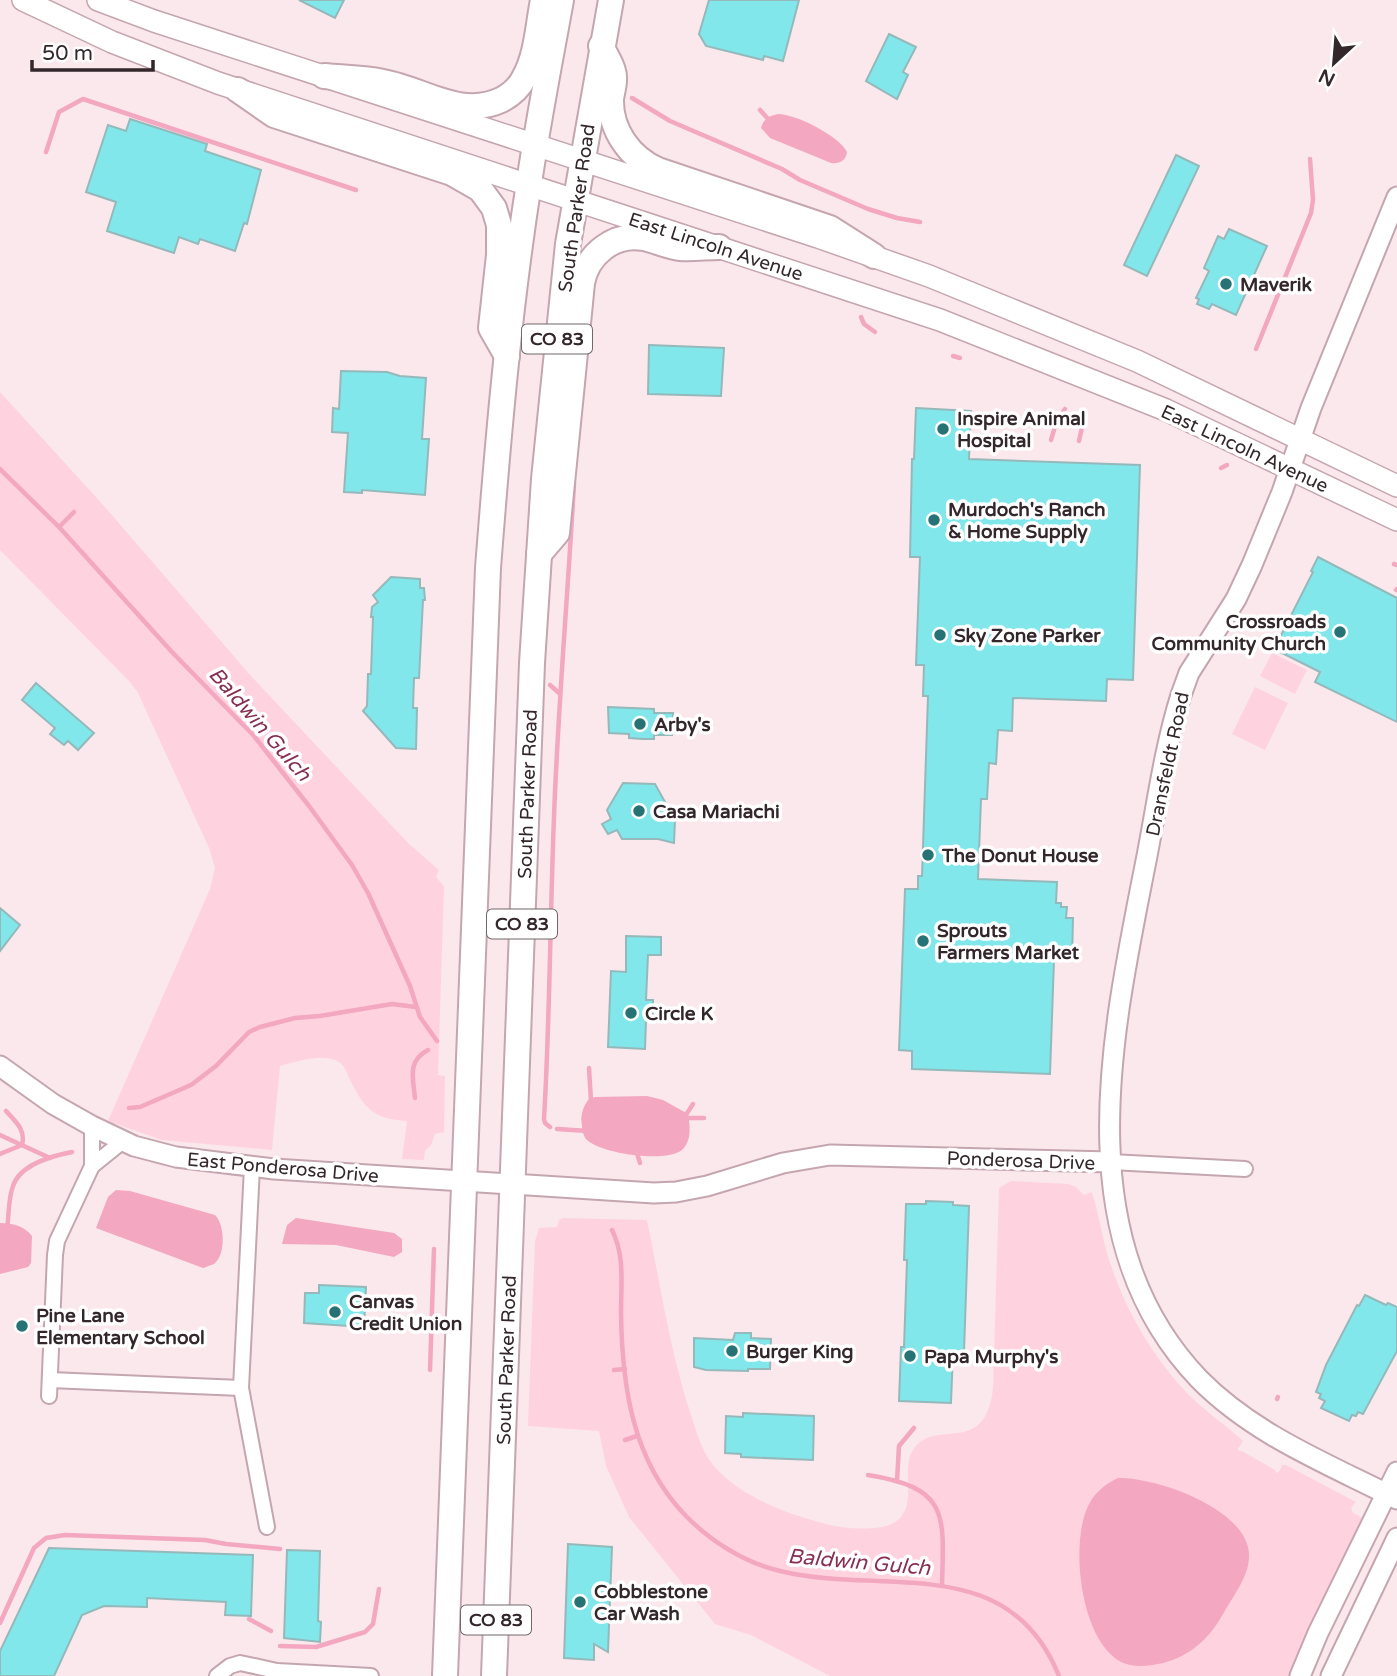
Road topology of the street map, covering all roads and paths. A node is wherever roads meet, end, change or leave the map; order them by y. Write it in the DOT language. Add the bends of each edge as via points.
graph roads {
  1 [pos="23,0"];
  2 [pos="98,0"];
  3 [pos="543,0"];
  4 [pos="561,0"];
  5 [pos="611,0"];
  6 [pos="601,46"];
  7 [pos="324,76"];
  8 [pos="238,90"];
  9 [pos="535,145"];
  10 [pos="582,160"];
  11 [pos="528,184"];
  12 [pos="1397,197"];
  13 [pos="575,200"];
  14 [pos="719,247"];
  15 [pos="874,256"];
  16 [pos="507,356"];
  17 [pos="1300,438"];
  18 [pos="1290,468"];
  19 [pos="1397,486"];
  20 [pos="1397,520"];
  21 [pos="538,555"];
  22 [pos="0,1066"];
  23 [pos="92,1126"];
  24 [pos="123,1141"];
  25 [pos="1111,1162"];
  26 [pos="92,1166"];
  27 [pos="252,1167"];
  28 [pos="1245,1170"];
  29 [pos="464,1182"];
  30 [pos="512,1184"];
  31 [pos="50,1380"];
  32 [pos="241,1388"];
  33 [pos="50,1396"];
  34 [pos="1397,1472"];
  35 [pos="1392,1496"];
  36 [pos="267,1527"];
  37 [pos="1397,1538"];
  38 [pos="218,1676"];
  39 [pos="371,1676"];
  40 [pos="445,1676"];
  41 [pos="494,1676"];
  42 [pos="1300,1676"];
  43 [pos="1331,1676"];
  1 -- 8 [label="main road, East Lincoln Avenue" via="121,46"];
  2 -- 7 [label="main road, East Lincoln Avenue"];
  3 -- 7 [label="highway" via="524,80 513,94 493,104 462,107 384,82"];
  4 -- 9 [label="highway, CO 83"];
  5 -- 6 [label="highway, South Parker Road / CO 83"];
  6 -- 10 [label="highway, South Parker Road / CO 83"];
  6 -- 15 [label="highway" via="615,74 611,105 616,127 643,162 830,228"];
  7 -- 9 [label="main road, East Lincoln Avenue"];
  8 -- 11 [label="main road, East Lincoln Avenue"];
  8 -- 16 [label="highway" via="274,116 453,173 480,189 494,208 499,225 491,328"];
  9 -- 10 [label="main road, East Lincoln Avenue"];
  9 -- 11 [label="highway, CO 83"];
  10 -- 13 [label="highway, South Parker Road / CO 83"];
  10 -- 15 [label="main road, East Lincoln Avenue"];
  11 -- 13 [label="main road, East Lincoln Avenue"];
  11 -- 16 [label="highway, CO 83"];
  12 -- 17 [label="street, Dransfeldt Road"];
  13 -- 14 [label="main road, East Lincoln Avenue"];
  13 -- 21 [label="highway, South Parker Road / CO 83" via="551,394"];
  14 -- 18 [label="main road, East Lincoln Avenue" via="1031,354"];
  14 -- 21 [label="highway" via="679,248 633,237 607,245 589,262 582,283 557,533"];
  15 -- 17 [label="main road, East Lincoln Avenue" via="1070,332"];
  16 -- 29 [label="highway, CO 83" via="488,581"];
  17 -- 18 [label="street, Dransfeldt Road"];
  17 -- 19 [label="main road, East Lincoln Avenue"];
  18 -- 20 [label="main road, East Lincoln Avenue"];
  18 -- 25 [label="street, Dransfeldt Road" via="1246,578 1193,667 1178,703 1119,996"];
  21 -- 30 [label="highway, South Parker Road / CO 83"];
  22 -- 23 [label="street, East Ponderosa Drive"];
  23 -- 24 [label="street, East Ponderosa Drive"];
  23 -- 26 [label="street"];
  24 -- 26 [label="street"];
  24 -- 27 [label="street, East Ponderosa Drive" via="168,1156"];
  25 -- 28 [label="street"];
  25 -- 30 [label="street, Ponderosa Drive" via="838,1154 794,1160 676,1192"];
  25 -- 35 [label="street, Ponderosa Drive" via="1117,1219 1135,1277 1158,1325 1190,1368 1225,1403 1263,1430"];
  26 -- 31 [label="street" via="55,1248"];
  27 -- 29 [label="street, East Ponderosa Drive"];
  27 -- 32 [label="street"];
  29 -- 30 [label="street, Ponderosa Drive"];
  29 -- 40 [label="highway, CO 83"];
  30 -- 41 [label="highway, South Parker Road / CO 83"];
  31 -- 32 [label="street"];
  31 -- 33 [label="street"];
  32 -- 36 [label="street"];
  34 -- 35 [label="street"];
  35 -- 42 [label="street" via="1318,1633"];
  37 -- 43 [label="street"];
  38 -- 39 [label="street" via="230,1666 244,1663 277,1671"];
}
